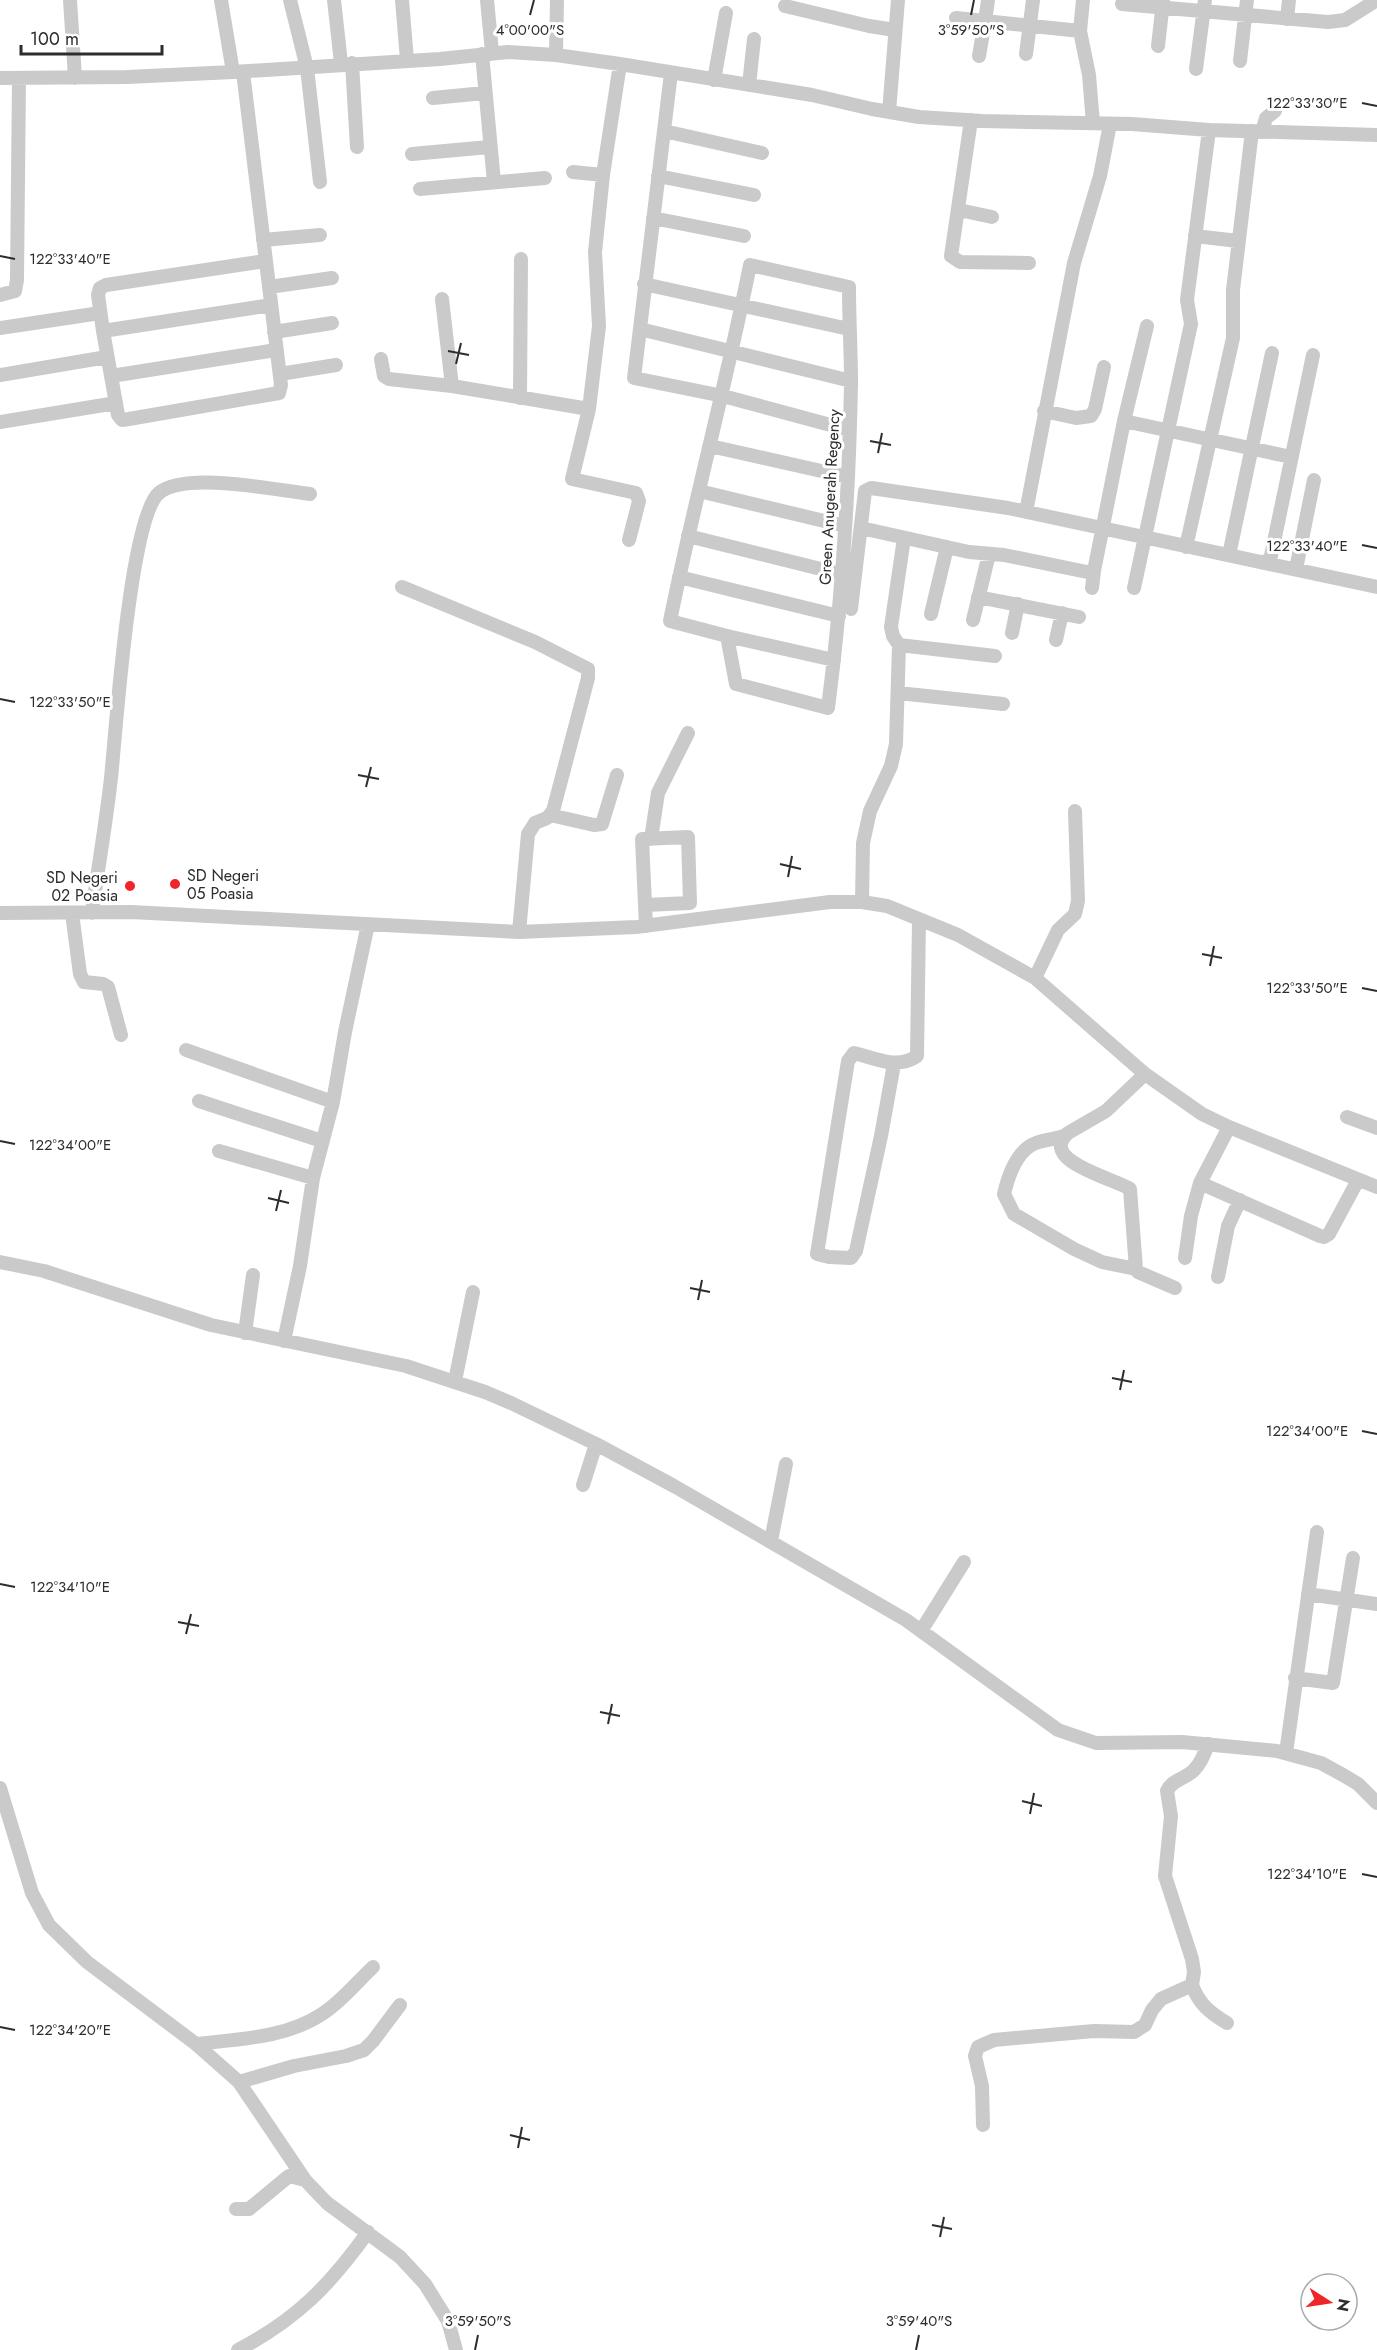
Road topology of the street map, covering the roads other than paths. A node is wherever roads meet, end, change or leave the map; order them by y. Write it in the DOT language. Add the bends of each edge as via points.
graph roads {
  1 [pos="70,0"];
  2 [pos="221,0"];
  3 [pos="290,0"];
  4 [pos="334,0"];
  5 [pos="402,0"];
  6 [pos="487,0"];
  7 [pos="557,0"];
  8 [pos="898,0"];
  9 [pos="988,0"];
  10 [pos="1033,0"];
  11 [pos="1083,0"];
  12 [pos="1247,0"];
  13 [pos="1289,0"];
  14 [pos="1371,1"];
  15 [pos="1122,4"];
  16 [pos="1163,4"];
  17 [pos="785,6"];
  18 [pos="1204,6"];
  19 [pos="726,13"];
  20 [pos="1246,15"];
  21 [pos="956,18"];
  22 [pos="1287,19"];
  23 [pos="985,21"];
  24 [pos="1029,26"];
  25 [pos="895,30"];
  26 [pos="1080,31"];
  27 [pos="754,39"];
  28 [pos="1158,46"];
  29 [pos="487,53"];
  30 [pos="1026,54"];
  31 [pos="556,55"];
  32 [pos="979,56"];
  33 [pos="407,60"];
  34 [pos="1240,61"];
  35 [pos="346,63"];
  36 [pos="620,64"];
  37 [pos="308,68"];
  38 [pos="1196,69"];
  39 [pos="238,72"];
  40 [pos="671,73"];
  41 [pos="0,78"];
  42 [pos="19,78"];
  43 [pos="75,78"];
  44 [pos="714,80"];
  45 [pos="749,85"];
  46 [pos="484,93"];
  47 [pos="433,98"];
  48 [pos="1275,111"];
  49 [pos="889,112"];
  50 [pos="971,120"];
  51 [pos="1093,123"];
  52 [pos="1110,124"];
  53 [pos="1209,130"];
  54 [pos="664,131"];
  55 [pos="1257,131"];
  56 [pos="1377,135"];
  57 [pos="357,147"];
  58 [pos="489,147"];
  59 [pos="762,153"];
  60 [pos="412,154"];
  61 [pos="573,172"];
  62 [pos="603,175"];
  63 [pos="658,176"];
  64 [pos="545,178"];
  65 [pos="320,182"];
  66 [pos="494,182"];
  67 [pos="420,189"];
  68 [pos="754,195"];
  69 [pos="959,210"];
  70 [pos="992,217"];
  71 [pos="653,218"];
  72 [pos="320,235"];
  73 [pos="744,236"];
  74 [pos="1195,236"];
  75 [pos="263,240"];
  76 [pos="1238,241"];
  77 [pos="521,259"];
  78 [pos="266,261"];
  79 [pos="1029,263"];
  80 [pos="332,278"];
  81 [pos="644,284"];
  82 [pos="269,287"];
  83 [pos="0,295"];
  84 [pos="442,299"];
  85 [pos="271,305"];
  86 [pos="742,306"];
  87 [pos="100,314"];
  88 [pos="332,323"];
  89 [pos="1147,326"];
  90 [pos="0,328"];
  91 [pos="639,329"];
  92 [pos="849,329"];
  93 [pos="103,331"];
  94 [pos="274,332"];
  95 [pos="276,350"];
  96 [pos="733,351"];
  97 [pos="1272,353"];
  98 [pos="1313,355"];
  99 [pos="107,357"];
  100 [pos="381,359"];
  101 [pos="336,365"];
  102 [pos="1104,367"];
  103 [pos="280,374"];
  104 [pos="0,375"];
  105 [pos="111,376"];
  106 [pos="851,381"];
  107 [pos="452,386"];
  108 [pos="723,396"];
  109 [pos="520,398"];
  110 [pos="116,403"];
  111 [pos="589,409"];
  112 [pos="1044,411"];
  113 [pos="1124,421"];
  114 [pos="0,422"];
  115 [pos="849,430"];
  116 [pos="1168,430"];
  117 [pos="1211,440"];
  118 [pos="710,446"];
  119 [pos="1252,448"];
  120 [pos="1291,457"];
  121 [pos="848,477"];
  122 [pos="1314,480"];
  123 [pos="699,491"];
  124 [pos="310,494"];
  125 [pos="1026,512"];
  126 [pos="844,526"];
  127 [pos="861,528"];
  128 [pos="1103,530"];
  129 [pos="688,536"];
  130 [pos="904,538"];
  131 [pos="1145,538"];
  132 [pos="629,540"];
  133 [pos="947,547"];
  134 [pos="1186,547"];
  135 [pos="988,554"];
  136 [pos="1229,555"];
  137 [pos="1266,563"];
  138 [pos="1296,569"];
  139 [pos="1094,571"];
  140 [pos="841,574"];
  141 [pos="679,578"];
  142 [pos="402,587"];
  143 [pos="1377,587"];
  144 [pos="1092,588"];
  145 [pos="1134,588"];
  146 [pos="978,597"];
  147 [pos="1018,604"];
  148 [pos="845,613"];
  149 [pos="1062,613"];
  150 [pos="931,614"];
  151 [pos="1079,617"];
  152 [pos="973,620"];
  153 [pos="1012,633"];
  154 [pos="727,636"];
  155 [pos="1056,640"];
  156 [pos="899,645"];
  157 [pos="995,656"];
  158 [pos="834,660"];
  159 [pos="898,693"];
  160 [pos="1003,704"];
  161 [pos="688,733"];
  162 [pos="617,775"];
  163 [pos="1076,811"];
  164 [pos="550,815"];
  165 [pos="651,839"];
  166 [pos="862,902"];
  167 [pos="645,905"];
  168 [pos="0,913"];
  169 [pos="72,913"];
  170 [pos="92,913"];
  171 [pos="919,920"];
  172 [pos="368,924"];
  173 [pos="646,926"];
  174 [pos="519,932"];
  175 [pos="1035,978"];
  176 [pos="121,1035"];
  177 [pos="186,1050"];
  178 [pos="894,1064"];
  179 [pos="1145,1074"];
  180 [pos="199,1101"];
  181 [pos="333,1102"];
  182 [pos="1347,1117"];
  183 [pos="1229,1127"];
  184 [pos="1377,1128"];
  185 [pos="1064,1137"];
  186 [pos="322,1141"];
  187 [pos="219,1151"];
  188 [pos="313,1178"];
  189 [pos="1371,1182"];
  190 [pos="1200,1183"];
  191 [pos="1240,1200"];
  192 [pos="1185,1258"];
  193 [pos="0,1262"];
  194 [pos="1136,1269"];
  195 [pos="253,1275"];
  196 [pos="1218,1277"];
  197 [pos="1175,1288"];
  198 [pos="473,1292"];
  199 [pos="245,1334"];
  200 [pos="284,1341"];
  201 [pos="455,1381"];
  202 [pos="596,1444"];
  203 [pos="786,1464"];
  204 [pos="583,1485"];
  205 [pos="1317,1532"];
  206 [pos="771,1541"];
  207 [pos="1353,1558"];
  208 [pos="964,1562"];
  209 [pos="1308,1594"];
  210 [pos="1347,1599"];
  211 [pos="1377,1604"];
  212 [pos="921,1631"];
  213 [pos="1295,1678"];
  214 [pos="1208,1744"];
  215 [pos="1286,1753"];
  216 [pos="0,1788"];
  217 [pos="1377,1803"];
  218 [pos="374,1966"];
  219 [pos="1192,1985"];
  220 [pos="400,2005"];
  221 [pos="1227,2022"];
  222 [pos="196,2044"];
  223 [pos="239,2082"];
  224 [pos="983,2125"];
  225 [pos="304,2180"];
  226 [pos="236,2209"];
  227 [pos="368,2232"];
  228 [pos="261,2345"];
  229 [pos="238,2350"];
  230 [pos="456,2350"];
  1 -- 43 [label="street"];
  2 -- 39 [label="street"];
  3 -- 37 [label="street"];
  4 -- 35 [label="street"];
  5 -- 33 [label="street"];
  6 -- 29 [label="street"];
  7 -- 31 [label="street"];
  8 -- 25 [label="street"];
  9 -- 23 [label="street"];
  10 -- 24 [label="street"];
  11 -- 26 [label="street"];
  12 -- 20 [label="street"];
  13 -- 22 [label="street"];
  14 -- 22 [label="street" via="1338,22"];
  15 -- 16 [label="street"];
  16 -- 18 [label="street"];
  16 -- 28 [label="street"];
  17 -- 25 [label="street"];
  18 -- 20 [label="street"];
  18 -- 38 [label="street"];
  19 -- 44 [label="street"];
  20 -- 22 [label="street"];
  20 -- 34 [label="street"];
  21 -- 23 [label="street"];
  23 -- 24 [label="street"];
  23 -- 32 [label="street"];
  24 -- 26 [label="street"];
  24 -- 30 [label="street"];
  25 -- 49 [label="street"];
  26 -- 51 [label="street"];
  27 -- 45 [label="street"];
  29 -- 31 [label="street"];
  29 -- 33 [label="street"];
  29 -- 46 [label="street"];
  31 -- 36 [label="street"];
  33 -- 35 [label="street"];
  35 -- 37 [label="street"];
  35 -- 57 [label="street"];
  36 -- 40 [label="street"];
  36 -- 62 [label="street"];
  37 -- 39 [label="street"];
  37 -- 65 [label="street"];
  39 -- 43 [label="street"];
  39 -- 75 [label="street"];
  40 -- 44 [label="street"];
  40 -- 54 [label="street"];
  41 -- 42 [label="street"];
  42 -- 43 [label="street"];
  42 -- 83 [label="street" via="17,280 15,291"];
  44 -- 45 [label="street"];
  45 -- 49 [label="street"];
  46 -- 47 [label="street"];
  46 -- 58 [label="street"];
  48 -- 55 [label="street"];
  49 -- 50 [label="street"];
  50 -- 51 [label="street"];
  50 -- 69 [label="street"];
  51 -- 52 [label="street"];
  52 -- 53 [label="street"];
  52 -- 112 [label="street" via="1100,177 1074,263"];
  53 -- 55 [label="street"];
  53 -- 74 [label="street"];
  54 -- 59 [label="street"];
  54 -- 63 [label="street"];
  55 -- 56 [label="street"];
  55 -- 76 [label="street"];
  58 -- 60 [label="street"];
  58 -- 66 [label="street"];
  61 -- 62 [label="street"];
  62 -- 111 [label="street" via="595,252 599,326"];
  63 -- 68 [label="street"];
  63 -- 71 [label="street"];
  64 -- 66 [label="street"];
  66 -- 67 [label="street"];
  69 -- 70 [label="street"];
  69 -- 79 [label="street" via="953,258 960,262"];
  71 -- 73 [label="street"];
  71 -- 81 [label="street"];
  72 -- 75 [label="street"];
  74 -- 76 [label="street"];
  74 -- 116 [label="street" via="1187,300 1191,324"];
  75 -- 78 [label="street"];
  76 -- 117 [label="street" via="1233,338"];
  77 -- 109 [label="street"];
  78 -- 82 [label="street"];
  78 -- 87 [label="street" via="106,285 98,295"];
  80 -- 82 [label="street"];
  81 -- 86 [label="street"];
  81 -- 91 [label="street"];
  82 -- 85 [label="street"];
  84 -- 107 [label="street"];
  85 -- 93 [label="street"];
  85 -- 94 [label="street"];
  86 -- 92 [label="street"];
  86 -- 92 [label="street, Green Anugerah Regency" via="750,266 849,286"];
  86 -- 96 [label="street"];
  87 -- 90 [label="street"];
  87 -- 93 [label="street"];
  88 -- 94 [label="street"];
  89 -- 113 [label="street"];
  91 -- 96 [label="street"];
  91 -- 108 [label="street" via="634,378"];
  92 -- 106 [label="street, Green Anugerah Regency"];
  93 -- 99 [label="street"];
  94 -- 95 [label="street"];
  95 -- 103 [label="street"];
  95 -- 105 [label="street"];
  96 -- 106 [label="street"];
  96 -- 108 [label="street"];
  97 -- 119 [label="street"];
  98 -- 120 [label="street"];
  99 -- 104 [label="street"];
  99 -- 105 [label="street"];
  100 -- 107 [label="street" via="384,376 389,379"];
  101 -- 103 [label="street"];
  102 -- 112 [label="street" via="1091,416 1076,418"];
  103 -- 110 [label="street" via="279,393 273,396 122,420"];
  105 -- 110 [label="street"];
  106 -- 115 [label="street, Green Anugerah Regency"];
  107 -- 109 [label="street"];
  108 -- 115 [label="street"];
  108 -- 118 [label="street"];
  109 -- 111 [label="street"];
  110 -- 114 [label="street"];
  111 -- 132 [label="street" via="572,479 636,493 639,501"];
  112 -- 125 [label="street"];
  113 -- 116 [label="street"];
  113 -- 128 [label="street"];
  115 -- 121 [label="street, Green Anugerah Regency"];
  116 -- 117 [label="street"];
  116 -- 131 [label="street"];
  117 -- 119 [label="street"];
  117 -- 134 [label="street"];
  118 -- 121 [label="street"];
  118 -- 123 [label="street"];
  119 -- 120 [label="street"];
  119 -- 136 [label="street"];
  120 -- 137 [label="street" via="1271,556"];
  121 -- 126 [label="street, Green Anugerah Regency"];
  122 -- 138 [label="street"];
  123 -- 126 [label="street"];
  123 -- 129 [label="street"];
  124 -- 170 [label="street" via="230,483 172,485 157,494 146,513 126,627 111,781"];
  125 -- 127 [label="street" via="871,488 864,490"];
  125 -- 128 [label="street"];
  126 -- 140 [label="street, Green Anugerah Regency"];
  127 -- 130 [label="street"];
  127 -- 148 [label="street"];
  128 -- 131 [label="street"];
  128 -- 139 [label="street"];
  129 -- 140 [label="street"];
  129 -- 141 [label="street"];
  130 -- 133 [label="street"];
  130 -- 156 [label="street" via="891,627"];
  131 -- 134 [label="street"];
  131 -- 145 [label="street"];
  133 -- 135 [label="street"];
  133 -- 150 [label="street"];
  134 -- 136 [label="street"];
  135 -- 139 [label="street"];
  135 -- 146 [label="street"];
  136 -- 137 [label="street"];
  137 -- 138 [label="street"];
  138 -- 143 [label="street"];
  139 -- 144 [label="street"];
  140 -- 148 [label="street, Green Anugerah Regency"];
  141 -- 148 [label="street"];
  141 -- 154 [label="street" via="670,621"];
  142 -- 164 [label="street" via="535,642 588,669"];
  146 -- 147 [label="street"];
  146 -- 152 [label="street"];
  147 -- 149 [label="street"];
  147 -- 153 [label="street"];
  148 -- 158 [label="street, Green Anugerah Regency"];
  149 -- 151 [label="street"];
  149 -- 155 [label="street"];
  154 -- 158 [label="street"];
  154 -- 158 [label="street, Green Anugerah Regency" via="736,684 828,708"];
  156 -- 157 [label="street"];
  156 -- 159 [label="street"];
  159 -- 160 [label="street"];
  159 -- 166 [label="street" via="891,766 870,811 863,843"];
  161 -- 165 [label="street" via="658,793"];
  162 -- 164 [label="street" via="602,824"];
  163 -- 175 [label="street" via="1075,914 1058,930"];
  164 -- 174 [label="street" via="535,823 528,834"];
  165 -- 167 [label="street" via="642,838"];
  165 -- 167 [label="street" via="688,837 690,903"];
  166 -- 171 [label="street" via="887,906"];
  166 -- 173 [label="street" via="830,902"];
  167 -- 173 [label="street"];
  168 -- 169 [label="street"];
  169 -- 170 [label="street"];
  169 -- 176 [label="street" via="80,974 84,982 108,987"];
  170 -- 172 [label="street"];
  171 -- 175 [label="street" via="958,935"];
  171 -- 178 [label="street" via="917,1056 909,1062"];
  172 -- 174 [label="street"];
  172 -- 181 [label="street"];
  173 -- 174 [label="street"];
  175 -- 179 [label="street"];
  177 -- 181 [label="street"];
  178 -- 178 [label="street" via="854,1053 848,1061 817,1254 851,1258 856,1251"];
  179 -- 183 [label="street" via="1202,1114"];
  179 -- 185 [label="street" via="1106,1111"];
  180 -- 186 [label="street"];
  181 -- 186 [label="street"];
  182 -- 184 [label="street"];
  183 -- 189 [label="street"];
  183 -- 190 [label="street"];
  185 -- 194 [label="street" via="1066,1157 1085,1170 1130,1189"];
  185 -- 194 [label="street" via="1033,1144 1014,1164 1004,1194 1014,1214 1102,1262"];
  186 -- 188 [label="street"];
  187 -- 188 [label="street"];
  188 -- 200 [label="street"];
  189 -- 191 [label="street" via="1324,1237"];
  190 -- 191 [label="street"];
  190 -- 192 [label="street"];
  191 -- 196 [label="street" via="1228,1226"];
  193 -- 199 [label="street" via="44,1271"];
  194 -- 197 [label="street"];
  195 -- 199 [label="street"];
  198 -- 201 [label="street"];
  199 -- 200 [label="street"];
  200 -- 201 [label="street" via="406,1366"];
  201 -- 202 [label="street"];
  202 -- 204 [label="street"];
  202 -- 206 [label="street"];
  203 -- 206 [label="street"];
  205 -- 209 [label="street"];
  206 -- 212 [label="street"];
  207 -- 210 [label="street"];
  208 -- 212 [label="street"];
  209 -- 210 [label="street"];
  209 -- 213 [label="street"];
  210 -- 211 [label="street"];
  210 -- 213 [label="street" via="1334,1683"];
  212 -- 214 [label="street" via="1046,1722 1076,1738 1096,1743"];
  213 -- 215 [label="street"];
  214 -- 215 [label="street"];
  214 -- 219 [label="street" via="1193,1772 1173,1782 1167,1791 1172,1816 1164,1876 1192,1959"];
  215 -- 217 [label="street" via="1321,1763 1343,1775"];
  216 -- 222 [label="street" via="32,1893 49,1925 87,1962"];
  218 -- 222 [label="street" via="324,2013 306,2023 285,2032"];
  219 -- 221 [label="street" via="1199,2002"];
  219 -- 224 [label="street" via="1161,1999 1145,2025 1134,2032 1094,2031 994,2040 978,2047 975,2056 982,2086"];
  220 -- 223 [label="street" via="364,2050"];
  222 -- 223 [label="street"];
  223 -- 225 [label="street"];
  225 -- 226 [label="street" via="289,2176 249,2209"];
  225 -- 227 [label="street" via="327,2203"];
  227 -- 228 [label="street" via="303,2309"];
  227 -- 230 [label="street" via="425,2283 448,2320"];
  228 -- 229 [label="street"];
}
